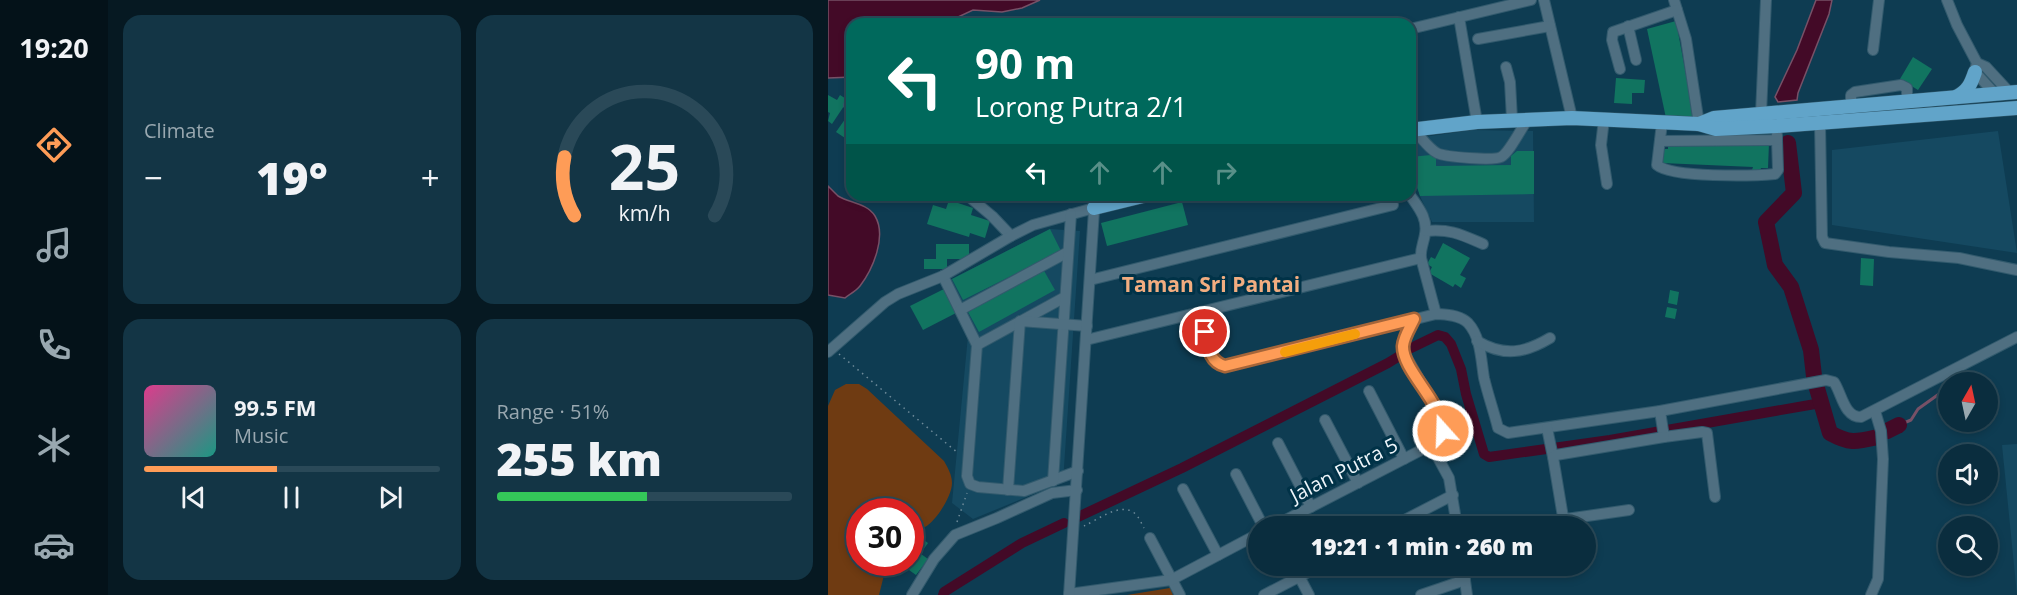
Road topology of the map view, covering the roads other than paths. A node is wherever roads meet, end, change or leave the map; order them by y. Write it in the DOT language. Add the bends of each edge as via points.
graph roads {
  1 [pos="1531,0"];
  2 [pos="1544,0"];
  3 [pos="1766,0"];
  4 [pos="1879,0"];
  5 [pos="1947,0"];
  6 [pos="1676,5"];
  7 [pos="1459,17"];
  8 [pos="1550,26"];
  9 [pos="1628,26"];
  10 [pos="1416,28"];
  11 [pos="1478,39"];
  12 [pos="1874,50"];
  13 [pos="1636,60"];
  14 [pos="1506,67"];
  15 [pos="1976,67"];
  16 [pos="1620,69"];
  17 [pos="1995,94"];
  18 [pos="1954,97"];
  19 [pos="2014,100"];
  20 [pos="1761,114"];
  21 [pos="1572,118"];
  22 [pos="1512,119"];
  23 [pos="1528,119"];
  24 [pos="1604,119"];
  25 [pos="2017,121"];
  26 [pos="1477,122"];
  27 [pos="1662,123"];
  28 [pos="1821,123"];
  29 [pos="1699,124"];
  30 [pos="1416,130"];
  31 [pos="1777,133"];
  32 [pos="1416,134"];
  33 [pos="1660,141"];
  34 [pos="1607,184"];
  35 [pos="974,201"];
  36 [pos="1095,201"];
  37 [pos="1414,201"];
  38 [pos="1393,205"];
  39 [pos="1071,214"];
  40 [pos="1426,231"];
  41 [pos="1011,236"];
  42 [pos="1483,244"];
  43 [pos="1068,252"];
  44 [pos="1421,258"];
  45 [pos="2017,270"];
  46 [pos="943,276"];
  47 [pos="1090,280"];
  48 [pos="1065,297"];
  49 [pos="960,310"];
  50 [pos="1200,312"];
  51 [pos="1436,314"];
  52 [pos="1414,319"];
  53 [pos="1020,321"];
  54 [pos="1064,325"];
  55 [pos="1087,326"];
  56 [pos="2017,337"];
  57 [pos="1550,338"];
  58 [pos="1086,340"];
  59 [pos="1478,341"];
  60 [pos="977,345"];
  61 [pos="830,350"];
  62 [pos="1369,391"];
  63 [pos="1660,411"];
  64 [pos="1875,411"];
  65 [pos="1325,420"];
  66 [pos="1547,428"];
  67 [pos="1664,433"];
  68 [pos="1278,443"];
  69 [pos="1431,445"];
  70 [pos="1551,450"];
  71 [pos="1404,459"];
  72 [pos="1078,471"];
  73 [pos="1236,474"];
  74 [pos="1053,481"];
  75 [pos="1358,483"];
  76 [pos="1183,489"];
  77 [pos="1008,490"];
  78 [pos="1077,490"];
  79 [pos="1453,495"];
  80 [pos="1715,497"];
  81 [pos="1311,507"];
  82 [pos="1629,510"];
  83 [pos="1258,516"];
  84 [pos="1293,516"];
  85 [pos="1412,516"];
  86 [pos="1456,516"];
  87 [pos="1150,538"];
  88 [pos="1248,539"];
  89 [pos="1218,555"];
  90 [pos="1299,576"];
  91 [pos="1464,576"];
  92 [pos="1171,580"];
  93 [pos="1465,580"];
  94 [pos="1069,594"];
  95 [pos="912,595"];
  96 [pos="1180,595"];
  97 [pos="1264,595"];
  98 [pos="1309,595"];
  99 [pos="1421,595"];
  100 [pos="1467,595"];
  101 [pos="1871,595"];
  1 -- 7 [label="street"];
  2 -- 8 [label="street"];
  3 -- 20 [label="street"];
  4 -- 12 [label="street"];
  5 -- 15 [label="street"];
  6 -- 9 [label="street"];
  6 -- 29 [label="street"];
  7 -- 10 [label="street"];
  7 -- 26 [label="street"];
  8 -- 11 [label="street"];
  8 -- 21 [label="street"];
  9 -- 13 [label="street"];
  9 -- 16 [label="street" via="1611,35"];
  14 -- 22 [label="street"];
  15 -- 17 [label="street"];
  15 -- 18 [label="main road" via="1965,93"];
  15 -- 19 [label="street" via="1986,67"];
  17 -- 18 [label="main road"];
  17 -- 19 [label="main road"];
  18 -- 20 [label="main road"];
  19 -- 25 [label="main road"];
  19 -- 28 [label="main road"];
  20 -- 29 [label="main road" via="1714,118"];
  21 -- 23 [label="main road"];
  21 -- 24 [label="main road"];
  22 -- 23 [label="main road"];
  22 -- 26 [label="main road"];
  23 -- 32 [label="street" via="1506,153 1498,158 1439,154"];
  24 -- 27 [label="main road"];
  24 -- 34 [label="street" via="1601,145"];
  26 -- 30 [label="main road"];
  27 -- 29 [label="main road"];
  27 -- 33 [label="street"];
  28 -- 31 [label="main road"];
  28 -- 45 [label="street" via="1825,243 1959,258"];
  29 -- 31 [label="main road" via="1716,129"];
  31 -- 33 [label="street"];
  31 -- 33 [label="street" via="1778,170 1773,174 1700,174 1662,169 1657,165"];
  35 -- 41 [label="street"];
  36 -- 39 [label="street"];
  36 -- 47 [label="street"];
  37 -- 40 [label="street" via="1424,215"];
  38 -- 47 [label="street"];
  39 -- 41 [label="street"];
  39 -- 43 [label="street"];
  40 -- 42 [label="street" via="1453,231"];
  40 -- 44 [label="street"];
  41 -- 46 [label="street"];
  43 -- 48 [label="street"];
  43 -- 49 [label="street"];
  44 -- 50 [label="street"];
  44 -- 51 [label="street"];
  46 -- 49 [label="street"];
  46 -- 61 [label="street" via="885,302"];
  47 -- 55 [label="street"];
  48 -- 53 [label="street"];
  48 -- 54 [label="street"];
  49 -- 60 [label="street"];
  50 -- 52 [label="street" via="1209,351 1214,361 1225,366"];
  50 -- 58 [label="street"];
  51 -- 52 [label="street"];
  51 -- 59 [label="street" via="1468,323"];
  52 -- 69 [label="street" via="1405,338 1404,353 1443,424 1440,437"];
  53 -- 54 [label="street"];
  53 -- 60 [label="street"];
  53 -- 77 [label="street"];
  54 -- 55 [label="street"];
  54 -- 74 [label="street"];
  55 -- 58 [label="street"];
  56 -- 64 [label="street"];
  57 -- 59 [label="street" via="1519,352 1489,348"];
  58 -- 72 [label="street"];
  59 -- 66 [label="street" via="1498,428 1508,433"];
  60 -- 77 [label="street" via="967,476 970,484 978,487"];
  62 -- 71 [label="street"];
  63 -- 64 [label="street" via="1829,380 1834,382 1853,416"];
  63 -- 66 [label="street"];
  63 -- 67 [label="street"];
  64 -- 101 [label="street" via="1883,459 1878,579"];
  65 -- 75 [label="street"];
  66 -- 70 [label="street"];
  67 -- 70 [label="street" via="1556,455"];
  67 -- 80 [label="street" via="1707,434"];
  68 -- 81 [label="street"];
  69 -- 71 [label="street, Jalan Putra 5"];
  69 -- 79 [label="street" via="1444,466"];
  70 -- 82 [label="street" via="1563,517"];
  71 -- 75 [label="street, Jalan Putra 5"];
  72 -- 74 [label="street"];
  72 -- 78 [label="street"];
  73 -- 83 [label="street"];
  74 -- 77 [label="street" via="1031,490"];
  75 -- 81 [label="street, Jalan Putra 5"];
  76 -- 89 [label="street"];
  78 -- 94 [label="street"];
  78 -- 95 [label="street" via="1052,493 955,535 934,559"];
  79 -- 85 [label="street"];
  79 -- 86 [label="street"];
  81 -- 84 [label="street, Jalan Putra 5"];
  87 -- 92 [label="street"];
  88 -- 89 [label="street"];
  89 -- 92 [label="street"];
  90 -- 97 [label="street"];
  90 -- 98 [label="street"];
  91 -- 93 [label="street"];
  92 -- 94 [label="street"];
  92 -- 96 [label="street"];
  93 -- 99 [label="street"];
  93 -- 100 [label="street"];
}
